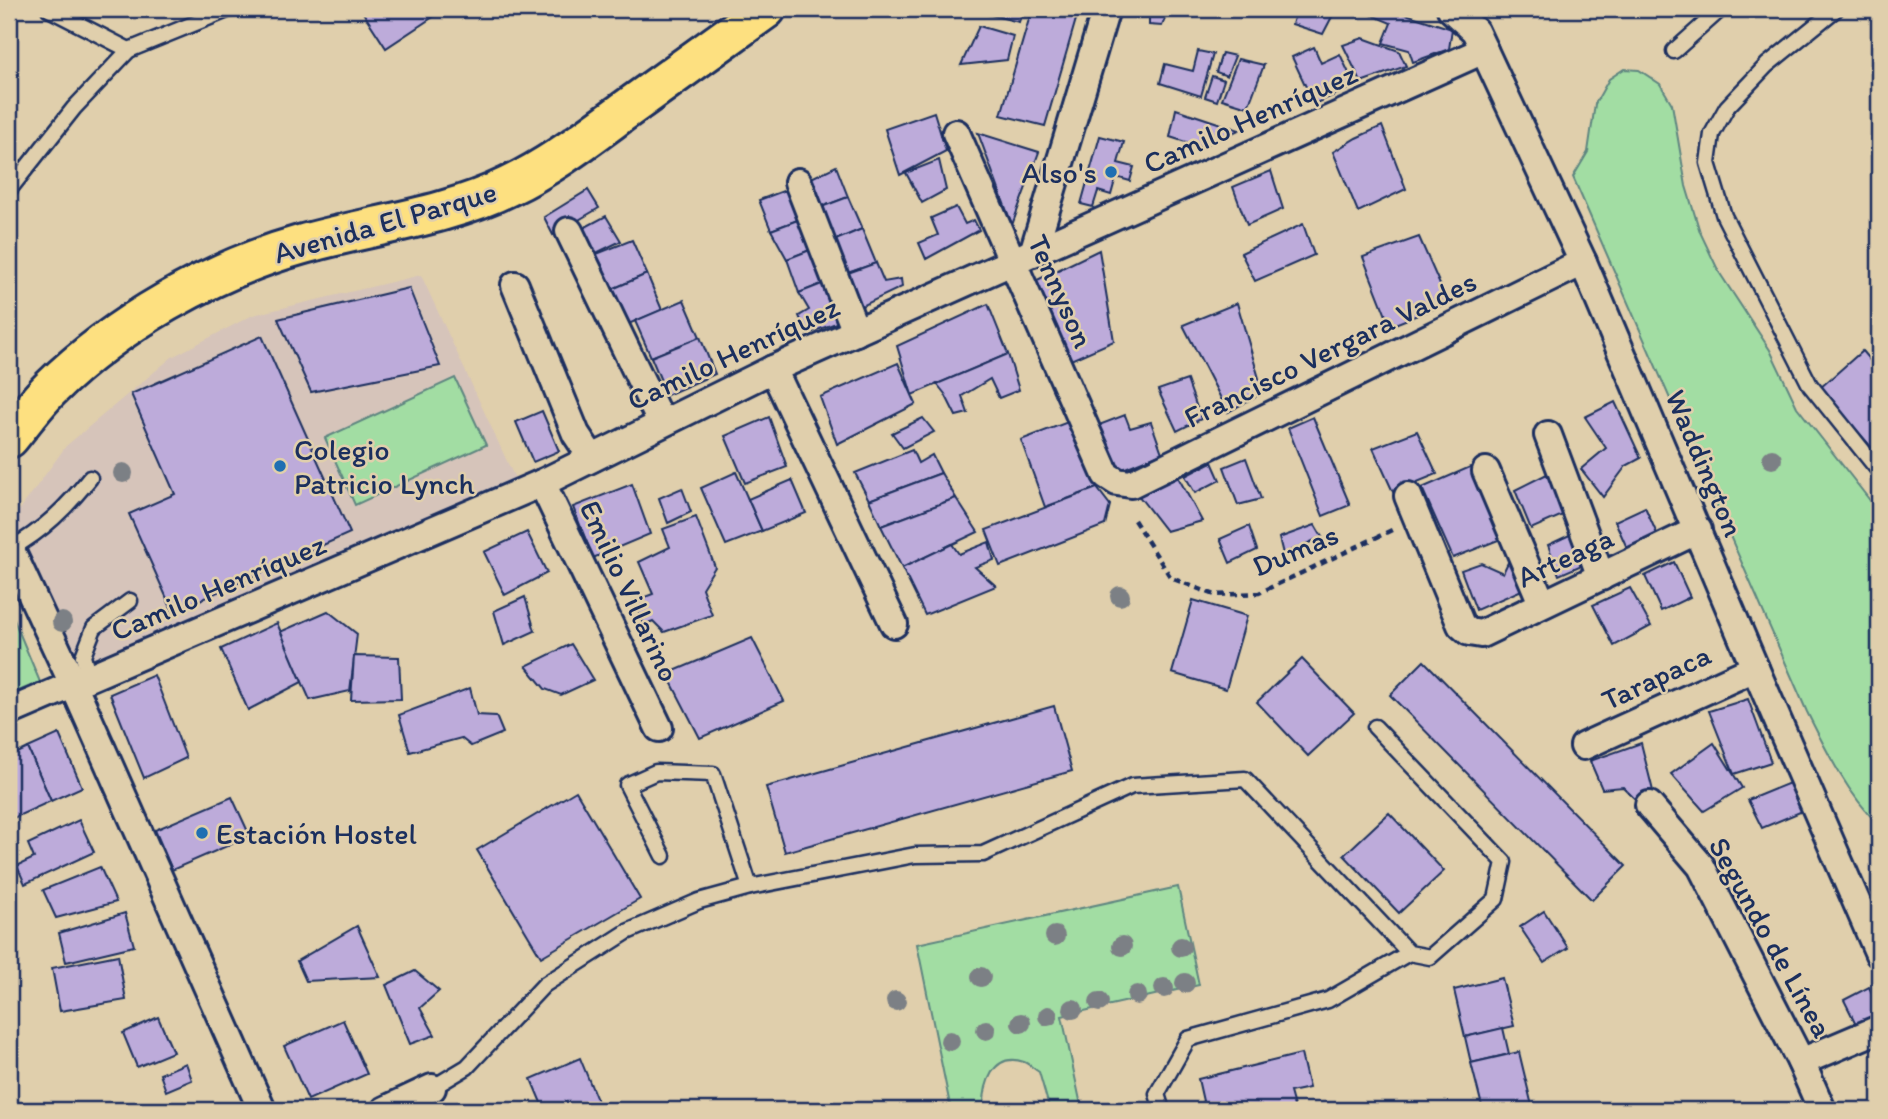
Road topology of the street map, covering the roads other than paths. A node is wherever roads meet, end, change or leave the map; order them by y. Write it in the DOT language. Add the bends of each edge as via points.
graph roads {
  1 [pos="230,9"];
  2 [pos="766,9"];
  3 [pos="1106,9"];
  4 [pos="1451,9"];
  5 [pos="1721,9"];
  6 [pos="1836,9"];
  7 [pos="56,10"];
  8 [pos="129,50"];
  9 [pos="1484,50"];
  10 [pos="1674,51"];
  11 [pos="956,133"];
  12 [pos="798,182"];
  13 [pos="9,190"];
  14 [pos="569,231"];
  15 [pos="1022,257"];
  16 [pos="1583,262"];
  17 [pos="515,285"];
  18 [pos="856,332"];
  19 [pos="773,369"];
  20 [pos="661,422"];
  21 [pos="1548,435"];
  22 [pos="9,438"];
  23 [pos="592,458"];
  24 [pos="1486,471"];
  25 [pos="1879,471"];
  26 [pos="1106,475"];
  27 [pos="90,478"];
  28 [pos="542,483"];
  29 [pos="1413,507"];
  30 [pos="1698,530"];
  31 [pos="10,547"];
  32 [pos="1601,577"];
  33 [pos="130,601"];
  34 [pos="1542,603"];
  35 [pos="894,624"];
  36 [pos="1755,668"];
  37 [pos="82,682"];
  38 [pos="9,712"];
  39 [pos="1375,727"];
  40 [pos="659,728"];
  41 [pos="1584,746"];
  42 [pos="1649,805"];
  43 [pos="663,856"];
  44 [pos="750,887"];
  45 [pos="1409,953"];
  46 [pos="1879,954"];
  47 [pos="1879,1029"];
  48 [pos="1801,1062"];
  49 [pos="432,1088"];
  50 [pos="262,1110"];
  51 [pos="385,1110"];
  52 [pos="1162,1110"];
  53 [pos="1822,1110"];
  1 -- 8 [label="lane"];
  2 -- 22 [label="main road, Avenida El Parque" via="559,158 508,186 470,202 299,245 231,270 179,296 93,353 50,389"];
  3 -- 15 [label="street"];
  4 -- 9 [label="street, Waddington" via="1475,31"];
  5 -- 10 [label="lane"];
  6 -- 25 [label="lane" via="1766,65 1727,107 1712,134 1708,163 1724,216 1810,385"];
  7 -- 8 [label="lane"];
  8 -- 13 [label="lane" via="74,108"];
  9 -- 15 [label="street, Camilo Henríquez"];
  9 -- 16 [label="street, Waddington"];
  11 -- 15 [label="street, Tennyson"];
  12 -- 18 [label="street"];
  14 -- 20 [label="street"];
  15 -- 18 [label="street, Camilo Henríquez"];
  15 -- 26 [label="street, Tennyson"];
  16 -- 26 [label="street, Francisco Vergara Valdes" via="1131,484"];
  16 -- 30 [label="street, Waddington"];
  17 -- 23 [label="street" via="576,435"];
  18 -- 19 [label="street, Camilo Henríquez"];
  19 -- 20 [label="street, Camilo Henríquez"];
  19 -- 35 [label="street"];
  20 -- 23 [label="street, Camilo Henríquez"];
  21 -- 32 [label="street"];
  23 -- 28 [label="street, Camilo Henríquez"];
  24 -- 34 [label="street"];
  27 -- 31 [label="lane" via="68,506 30,538"];
  28 -- 37 [label="street, Camilo Henríquez"];
  28 -- 40 [label="street, Emilio Villarino"];
  29 -- 34 [label="street, Arteaga" via="1461,625 1469,632 1481,635"];
  30 -- 32 [label="street, Arteaga"];
  30 -- 36 [label="street, Waddington"];
  31 -- 37 [label="street"];
  32 -- 34 [label="street, Arteaga"];
  33 -- 37 [label="lane" via="94,628 83,656"];
  36 -- 41 [label="street, Tarapaca"];
  36 -- 46 [label="street, Waddington"];
  37 -- 38 [label="street, Camilo Henríquez"];
  37 -- 50 [label="street"];
  39 -- 45 [label="lane" via="1504,862 1496,899 1430,957"];
  42 -- 48 [label="street, Segundo de Línea" via="1701,866"];
  43 -- 44 [label="lane" via="627,785 656,772 713,774"];
  44 -- 45 [label="lane" via="915,855 983,854 1132,786 1245,779"];
  44 -- 49 [label="lane" via="699,901 627,932 544,985 467,1067"];
  45 -- 52 [label="lane" via="1328,1000 1188,1039 1157,1094"];
  47 -- 48 [label="street"];
  48 -- 53 [label="street, Segundo de Línea"];
  49 -- 51 [label="street"];
}
